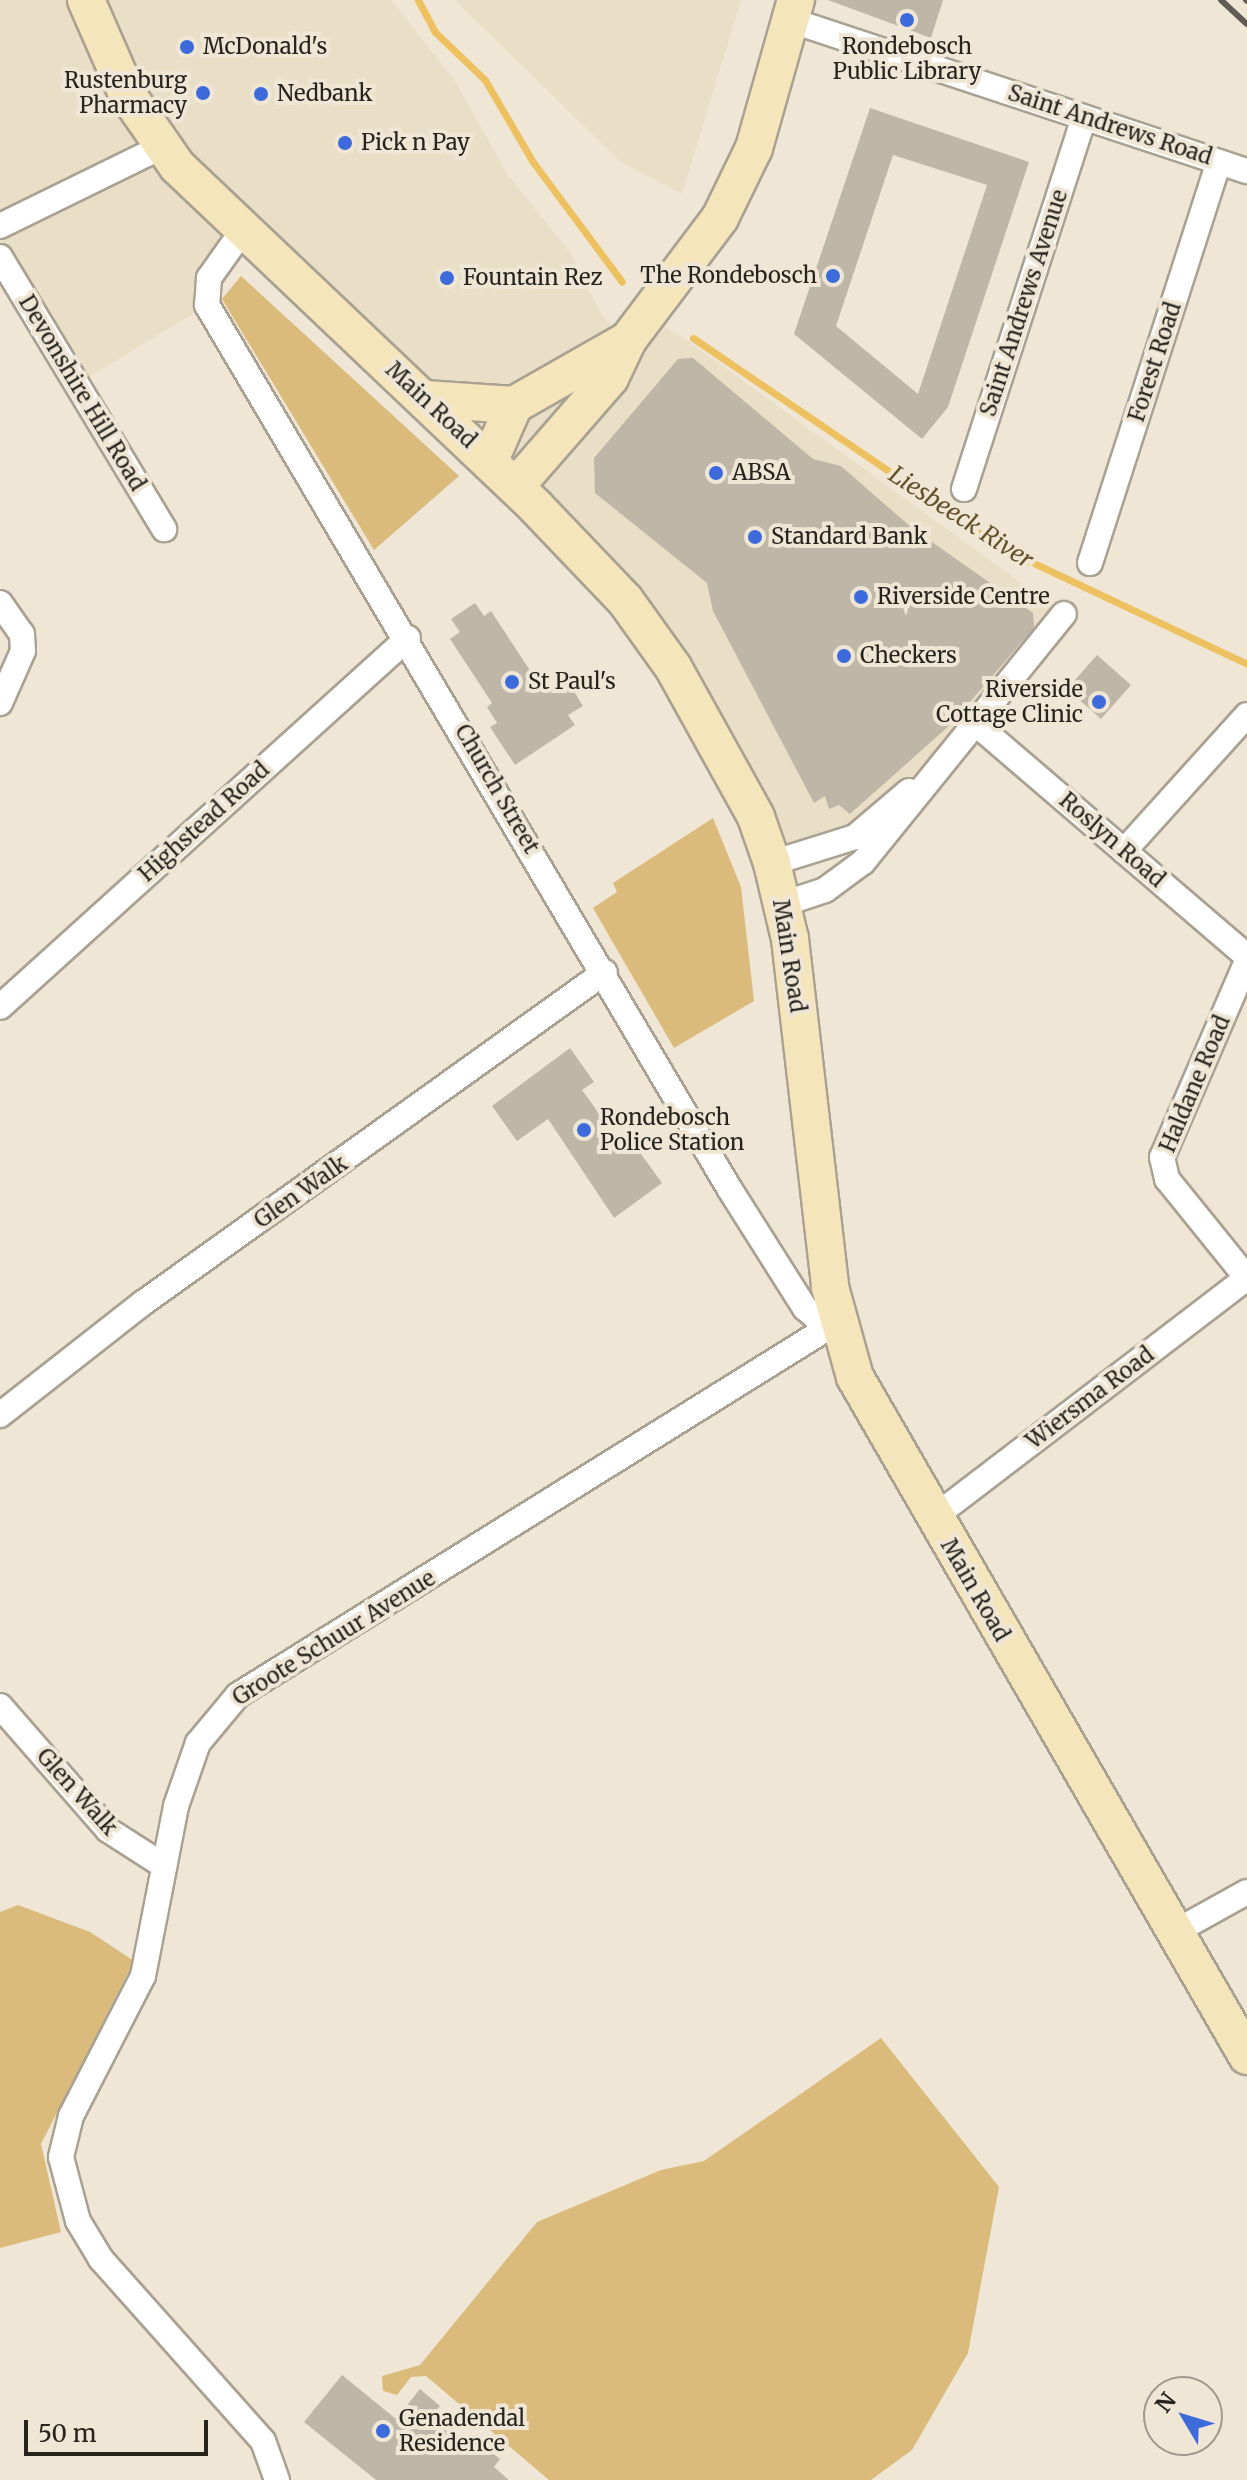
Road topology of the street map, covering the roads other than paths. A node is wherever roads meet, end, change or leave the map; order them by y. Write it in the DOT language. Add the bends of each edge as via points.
graph roads {
  1 [pos="86,0"];
  2 [pos="793,10"];
  3 [pos="1084,118"];
  4 [pos="161,147"];
  5 [pos="1219,162"];
  6 [pos="1247,171"];
  7 [pos="0,226"];
  8 [pos="243,230"];
  9 [pos="0,257"];
  10 [pos="628,340"];
  11 [pos="425,399"];
  12 [pos="514,405"];
  13 [pos="490,460"];
  14 [pos="516,486"];
  15 [pos="964,489"];
  16 [pos="164,529"];
  17 [pos="1090,563"];
  18 [pos="0,603"];
  19 [pos="1064,614"];
  20 [pos="408,638"];
  21 [pos="0,703"];
  22 [pos="1247,715"];
  23 [pos="976,724"];
  24 [pos="951,755"];
  25 [pos="1124,851"];
  26 [pos="772,863"];
  27 [pos="783,904"];
  28 [pos="1247,958"];
  29 [pos="605,972"];
  30 [pos="0,1007"];
  31 [pos="1247,1278"];
  32 [pos="833,1334"];
  33 [pos="0,1415"];
  34 [pos="933,1518"];
  35 [pos="0,1706"];
  36 [pos="164,1866"];
  37 [pos="1247,1892"];
  38 [pos="1175,1932"];
  39 [pos="1247,2056"];
  40 [pos="277,2480"];
  1 -- 4 [label="main road, Main Road" via="127,94"];
  2 -- 3 [label="street, Saint Andrews Road"];
  2 -- 10 [label="main road" via="754,148 729,200"];
  3 -- 5 [label="street, Saint Andrews Road"];
  3 -- 15 [label="street, Saint Andrews Avenue"];
  4 -- 7 [label="street"];
  4 -- 8 [label="main road, Main Road"];
  5 -- 6 [label="street, Saint Andrews Road"];
  5 -- 17 [label="street, Forest Road"];
  8 -- 11 [label="main road, Main Road"];
  8 -- 20 [label="street, Church Street" via="209,278 207,305"];
  9 -- 16 [label="street, Devonshire Hill Road"];
  10 -- 12 [label="main road"];
  10 -- 14 [label="main road" via="610,378"];
  11 -- 12 [label="main road"];
  11 -- 13 [label="main road, Main Road"];
  12 -- 13 [label="main road"];
  13 -- 14 [label="main road, Main Road"];
  14 -- 26 [label="main road, Main Road" via="650,632 756,817"];
  18 -- 21 [label="street" via="22,634 23,651"];
  19 -- 23 [label="street"];
  20 -- 29 [label="street, Church Street"];
  20 -- 30 [label="street, Highstead Road"];
  22 -- 25 [label="street"];
  23 -- 24 [label="street"];
  23 -- 25 [label="street, Roslyn Road"];
  24 -- 26 [label="street" via="855,837"];
  24 -- 27 [label="street" via="853,872"];
  25 -- 28 [label="street, Roslyn Road"];
  26 -- 27 [label="main road, Main Road"];
  27 -- 32 [label="main road, Main Road"];
  28 -- 31 [label="street, Haldane Road" via="1162,1157 1167,1179"];
  29 -- 32 [label="street, Church Street" via="737,1201"];
  29 -- 33 [label="street, Glen Walk" via="143,1303"];
  31 -- 34 [label="street, Wiersma Road"];
  32 -- 34 [label="main road, Main Road" via="868,1407"];
  32 -- 36 [label="street, Groote Schuur Avenue" via="238,1695 198,1743"];
  34 -- 38 [label="main road, Main Road"];
  35 -- 36 [label="street, Glen Walk" via="108,1830"];
  36 -- 40 [label="street, Groote Schuur Avenue" via="143,1976 65,2133 65,2185 101,2259 263,2441"];
  37 -- 38 [label="street"];
  38 -- 39 [label="main road, Main Road"];
}
